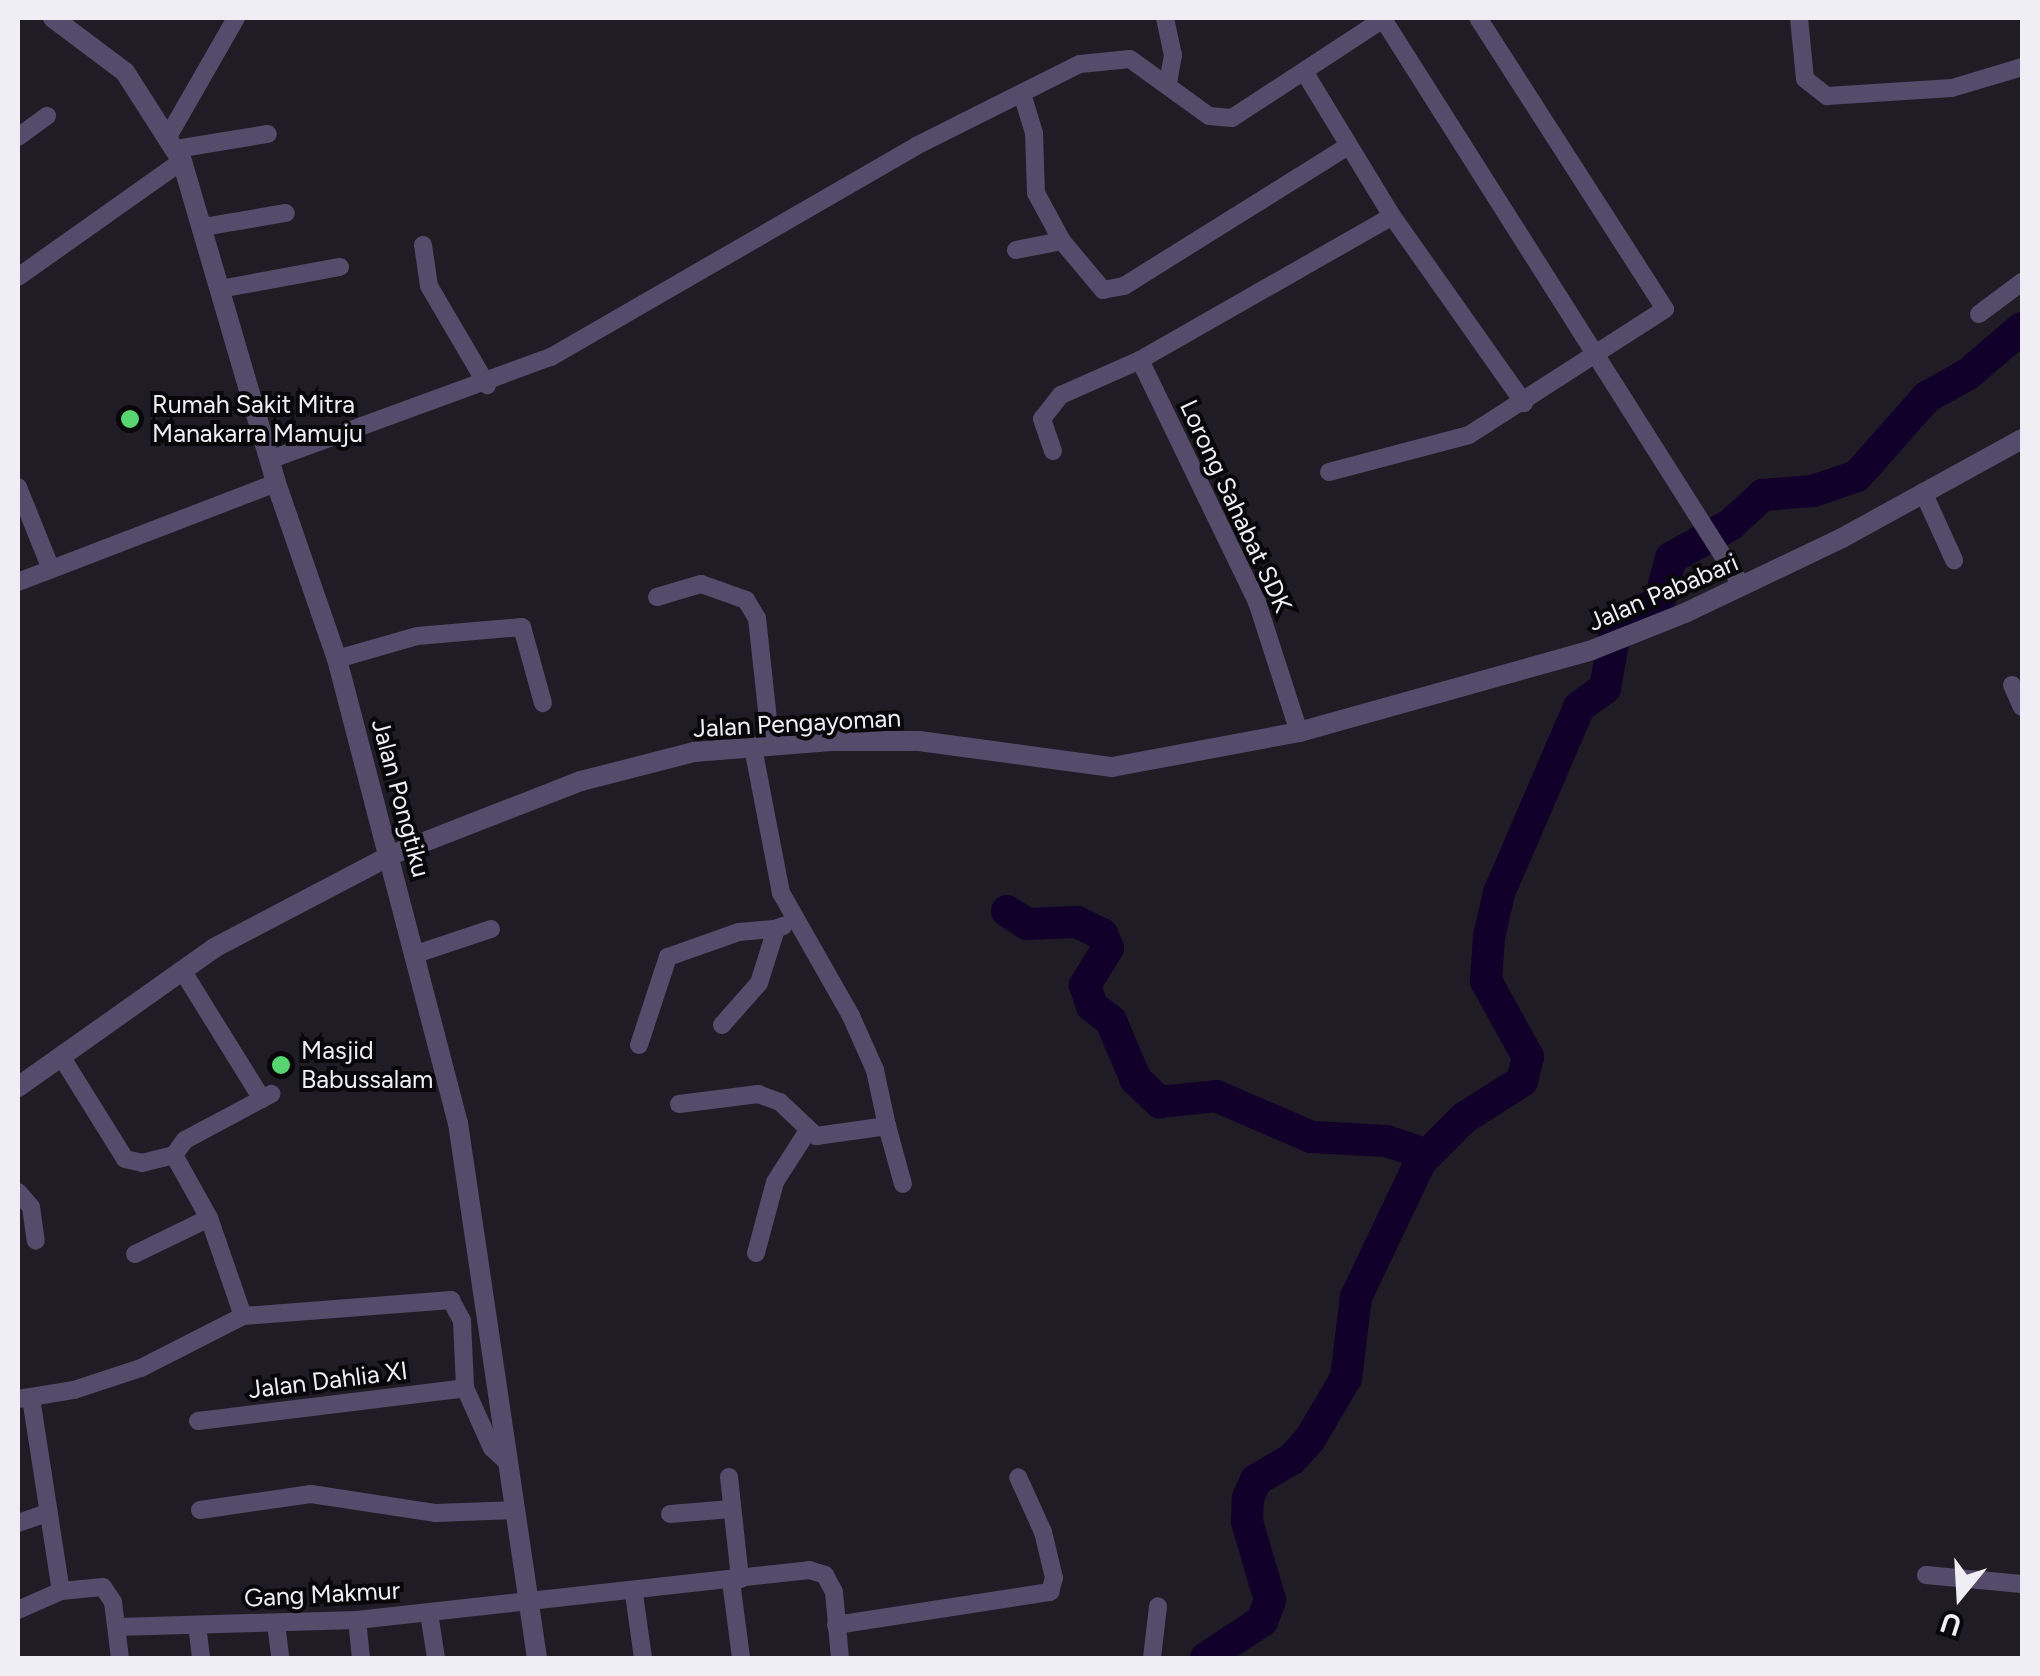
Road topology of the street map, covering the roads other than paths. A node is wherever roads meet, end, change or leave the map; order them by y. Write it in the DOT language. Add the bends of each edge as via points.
graph roads {
  1 [pos="52,18"];
  2 [pos="236,18"];
  3 [pos="1165,18"];
  4 [pos="1384,18"];
  5 [pos="1478,18"];
  6 [pos="1799,18"];
  7 [pos="2022,67"];
  8 [pos="1305,72"];
  9 [pos="1168,83"];
  10 [pos="1022,94"];
  11 [pos="47,116"];
  12 [pos="268,134"];
  13 [pos="18,138"];
  14 [pos="1348,146"];
  15 [pos="176,148"];
  16 [pos="286,213"];
  17 [pos="1392,216"];
  18 [pos="203,226"];
  19 [pos="1062,241"];
  20 [pos="423,245"];
  21 [pos="1016,250"];
  22 [pos="340,267"];
  23 [pos="18,277"];
  24 [pos="2022,282"];
  25 [pos="220,288"];
  26 [pos="1980,314"];
  27 [pos="1598,356"];
  28 [pos="1140,360"];
  29 [pos="486,384"];
  30 [pos="1524,403"];
  31 [pos="2022,438"];
  32 [pos="1053,451"];
  33 [pos="269,460"];
  34 [pos="1329,472"];
  35 [pos="276,483"];
  36 [pos="18,487"];
  37 [pos="1923,492"];
  38 [pos="1954,560"];
  39 [pos="51,569"];
  40 [pos="18,582"];
  41 [pos="1742,586"];
  42 [pos="657,597"];
  43 [pos="337,659"];
  44 [pos="2012,685"];
  45 [pos="543,704"];
  46 [pos="2022,707"];
  47 [pos="1299,732"];
  48 [pos="762,746"];
  49 [pos="391,855"];
  50 [pos="797,922"];
  51 [pos="491,928"];
  52 [pos="776,928"];
  53 [pos="416,954"];
  54 [pos="182,970"];
  55 [pos="722,1026"];
  56 [pos="639,1044"];
  57 [pos="62,1056"];
  58 [pos="18,1087"];
  59 [pos="678,1104"];
  60 [pos="887,1126"];
  61 [pos="807,1132"];
  62 [pos="174,1154"];
  63 [pos="904,1184"];
  64 [pos="18,1192"];
  65 [pos="209,1218"];
  66 [pos="36,1242"];
  67 [pos="756,1253"];
  68 [pos="135,1254"];
  69 [pos="242,1316"];
  70 [pos="465,1388"];
  71 [pos="24,1398"];
  72 [pos="198,1421"];
  73 [pos="509,1464"];
  74 [pos="729,1477"];
  75 [pos="1018,1477"];
  76 [pos="732,1509"];
  77 [pos="200,1510"];
  78 [pos="515,1510"];
  79 [pos="47,1513"];
  80 [pos="670,1514"];
  81 [pos="18,1522"];
  82 [pos="1926,1574"];
  83 [pos="735,1580"];
  84 [pos="2022,1584"];
  85 [pos="61,1591"];
  86 [pos="634,1594"];
  87 [pos="529,1604"];
  88 [pos="1158,1606"];
  89 [pos="18,1610"];
  90 [pos="429,1612"];
  91 [pos="356,1620"];
  92 [pos="276,1623"];
  93 [pos="197,1624"];
  94 [pos="836,1625"];
  95 [pos="117,1627"];
  96 [pos="120,1658"];
  97 [pos="200,1658"];
  98 [pos="280,1658"];
  99 [pos="361,1658"];
  100 [pos="436,1658"];
  101 [pos="537,1658"];
  102 [pos="643,1658"];
  103 [pos="741,1658"];
  104 [pos="840,1658"];
  105 [pos="1152,1658"];
  1 -- 15 [label="street, Jalan Pongtiku" via="125,72"];
  2 -- 15 [label="street"];
  3 -- 9 [label="street" via="1172,45"];
  4 -- 8 [label="street"];
  4 -- 27 [label="street"];
  5 -- 27 [label="street" via="1665,306"];
  6 -- 7 [label="street" via="1805,79 1827,96 1952,88"];
  8 -- 9 [label="street" via="1242,114 1221,119"];
  8 -- 14 [label="street"];
  9 -- 10 [label="street" via="1130,58 1102,57"];
  10 -- 19 [label="street" via="1034,133 1036,193"];
  10 -- 29 [label="street" via="916,146 551,357"];
  11 -- 13 [label="street"];
  12 -- 15 [label="street"];
  14 -- 17 [label="street"];
  14 -- 19 [label="street" via="1116,288 1096,287"];
  15 -- 18 [label="street, Jalan Pongtiku"];
  15 -- 23 [label="street"];
  16 -- 18 [label="street"];
  17 -- 28 [label="street"];
  17 -- 30 [label="street"];
  18 -- 25 [label="street, Jalan Pongtiku"];
  19 -- 21 [label="street"];
  20 -- 29 [label="street" via="429,286"];
  22 -- 25 [label="street"];
  24 -- 26 [label="street"];
  25 -- 33 [label="street, Jalan Pongtiku"];
  27 -- 30 [label="street"];
  27 -- 41 [label="street"];
  28 -- 32 [label="street" via="1050,404 1041,426"];
  28 -- 47 [label="street, Lorong Sahabat SDK" via="1258,602"];
  29 -- 33 [label="street"];
  30 -- 34 [label="street" via="1457,440"];
  31 -- 37 [label="street, Jalan Pababari"];
  33 -- 35 [label="street, Jalan Pongtiku"];
  35 -- 39 [label="street"];
  35 -- 43 [label="street, Jalan Pongtiku"];
  36 -- 39 [label="street"];
  37 -- 38 [label="street"];
  37 -- 41 [label="street, Jalan Pababari"];
  39 -- 40 [label="street"];
  41 -- 47 [label="street, Jalan Pababari" via="1592,650"];
  42 -- 48 [label="street" via="701,584 746,600 757,618"];
  43 -- 45 [label="street" via="417,636 522,627"];
  43 -- 49 [label="street, Jalan Pongtiku"];
  44 -- 46 [label="street"];
  47 -- 48 [label="street, Jalan Pengayoman" via="1187,757 1092,767 919,741"];
  48 -- 49 [label="street, Jalan Pengayoman" via="694,752 582,781"];
  48 -- 50 [label="street" via="781,893"];
  49 -- 53 [label="street, Jalan Pongtiku"];
  49 -- 54 [label="street, Jalan Pengayoman"];
  50 -- 52 [label="street"];
  50 -- 60 [label="street" via="875,1070"];
  51 -- 53 [label="street"];
  52 -- 55 [label="street" via="759,983"];
  52 -- 56 [label="street" via="739,932 668,957"];
  53 -- 73 [label="street, Jalan Pongtiku" via="458,1123"];
  54 -- 57 [label="street, Jalan Pengayoman"];
  54 -- 62 [label="street" via="266,1096 186,1140"];
  57 -- 58 [label="street, Jalan Pengayoman"];
  57 -- 62 [label="street" via="125,1159 142,1163"];
  59 -- 61 [label="street" via="758,1094 780,1102"];
  60 -- 61 [label="street"];
  60 -- 63 [label="street"];
  61 -- 67 [label="street" via="774,1182"];
  62 -- 65 [label="street"];
  64 -- 66 [label="street" via="32,1207"];
  65 -- 68 [label="street"];
  65 -- 69 [label="street"];
  69 -- 70 [label="street" via="457,1302"];
  69 -- 71 [label="street" via="141,1368"];
  70 -- 72 [label="street, Jalan Dahlia XI"];
  70 -- 73 [label="street" via="492,1448"];
  71 -- 79 [label="street"];
  73 -- 78 [label="street, Jalan Pongtiku"];
  74 -- 76 [label="street"];
  75 -- 94 [label="street" via="1043,1532 1054,1578 1050,1592"];
  76 -- 80 [label="street"];
  76 -- 83 [label="street"];
  77 -- 78 [label="street" via="311,1494 435,1513"];
  78 -- 87 [label="street, Jalan Pongtiku"];
  79 -- 81 [label="street"];
  79 -- 85 [label="street"];
  82 -- 84 [label="street"];
  83 -- 86 [label="street, Gang Makmur"];
  83 -- 94 [label="street, Gang Makmur" via="809,1570 825,1575"];
  83 -- 103 [label="street"];
  85 -- 89 [label="street"];
  85 -- 95 [label="street" via="103,1587"];
  86 -- 87 [label="street, Gang Makmur"];
  86 -- 102 [label="street"];
  87 -- 90 [label="street, Gang Makmur"];
  87 -- 101 [label="street, Jalan Pongtiku"];
  88 -- 105 [label="street"];
  90 -- 91 [label="street, Gang Makmur"];
  90 -- 100 [label="street"];
  91 -- 92 [label="street, Gang Makmur"];
  91 -- 99 [label="street"];
  92 -- 93 [label="street, Gang Makmur"];
  92 -- 98 [label="street"];
  93 -- 95 [label="street, Gang Makmur"];
  93 -- 97 [label="street"];
  94 -- 104 [label="street"];
  95 -- 96 [label="street"];
}
